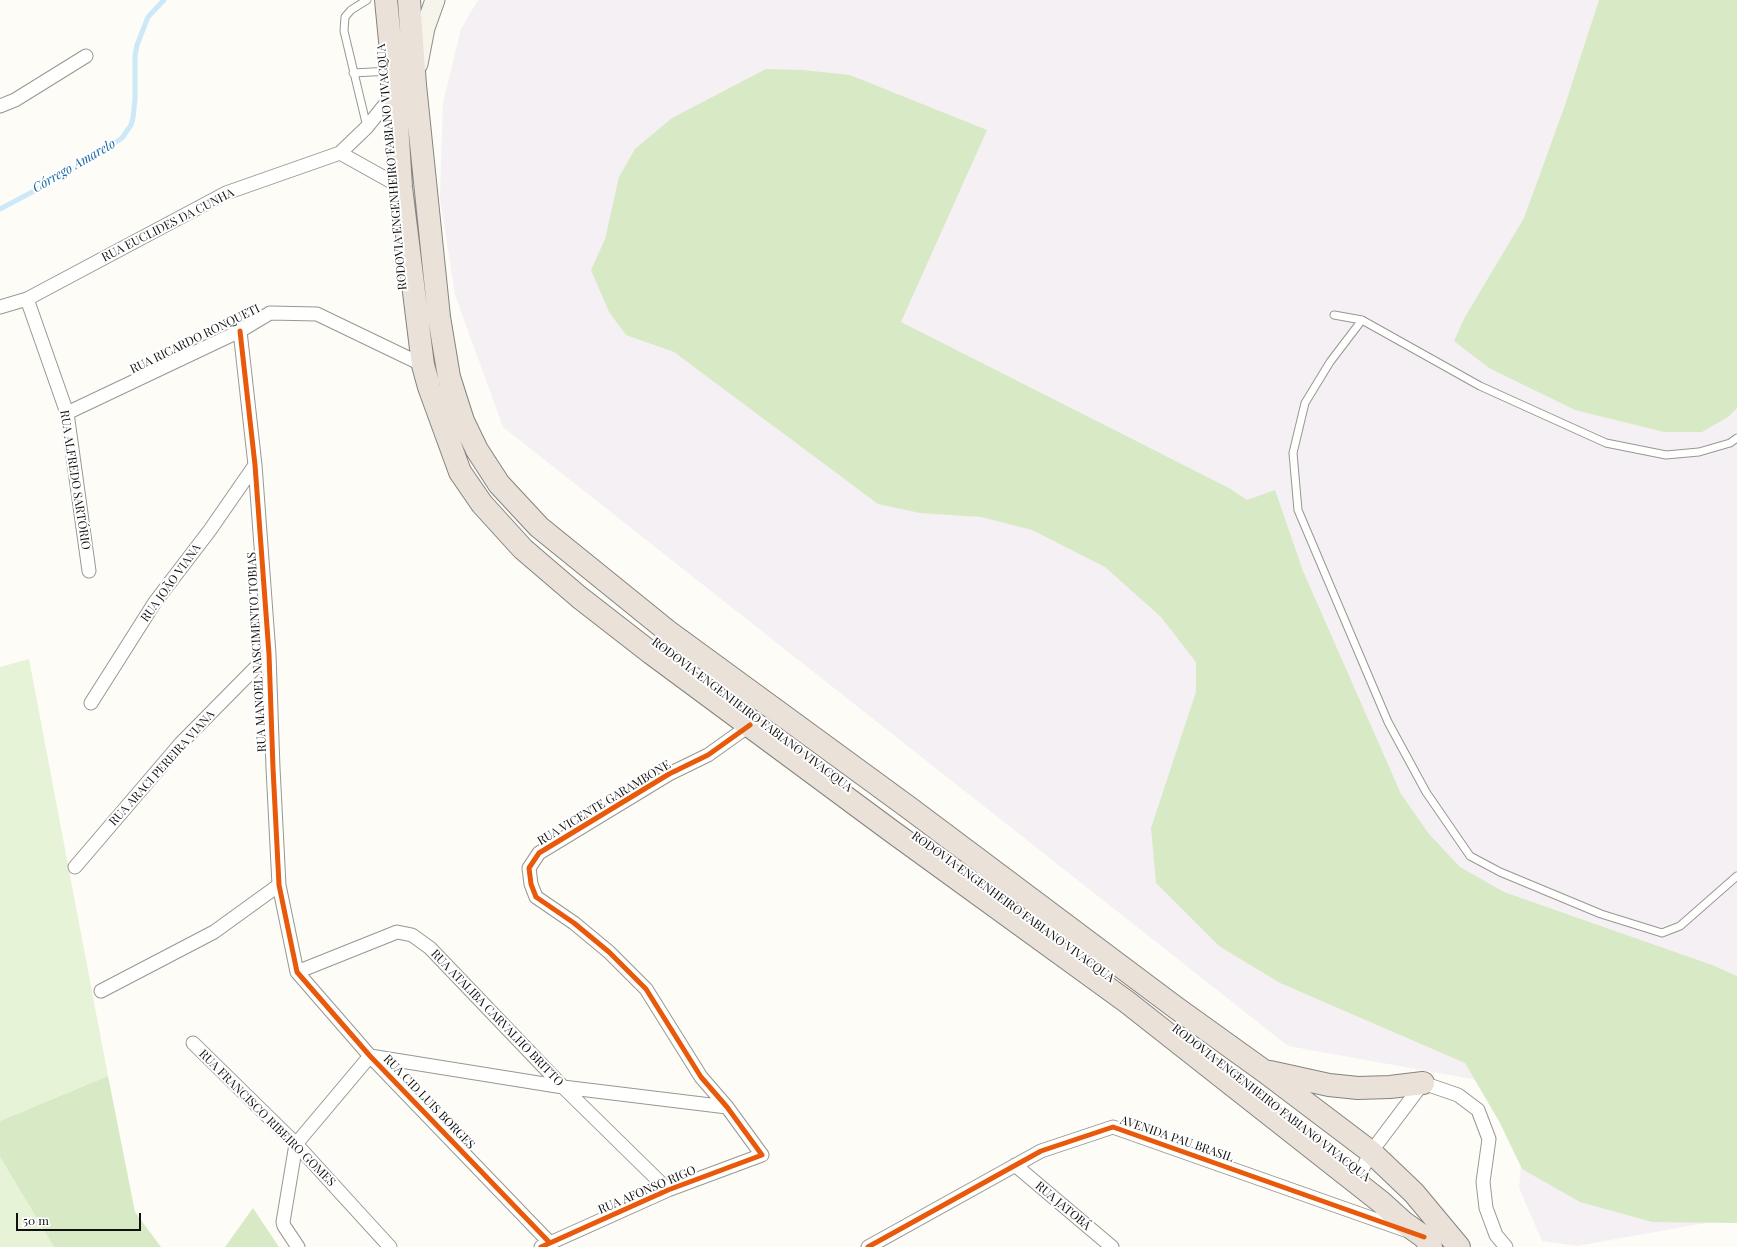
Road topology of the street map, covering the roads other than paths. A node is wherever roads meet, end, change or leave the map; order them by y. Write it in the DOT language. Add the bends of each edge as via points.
graph roads {
  1 [pos="367,0"];
  2 [pos="386,0"];
  3 [pos="409,0"];
  4 [pos="433,1"];
  5 [pos="86,56"];
  6 [pos="393,71"];
  7 [pos="353,73"];
  8 [pos="415,85"];
  9 [pos="395,92"];
  10 [pos="0,106"];
  11 [pos="367,127"];
  12 [pos="340,153"];
  13 [pos="401,188"];
  14 [pos="27,299"];
  15 [pos="0,307"];
  16 [pos="1334,315"];
  17 [pos="1362,320"];
  18 [pos="240,331"];
  19 [pos="423,365"];
  20 [pos="67,413"];
  21 [pos="1737,438"];
  22 [pos="256,465"];
  23 [pos="89,571"];
  24 [pos="670,633"];
  25 [pos="651,653"];
  26 [pos="269,654"];
  27 [pos="91,703"];
  28 [pos="750,725"];
  29 [pos="908,807"];
  30 [pos="890,830"];
  31 [pos="75,867"];
  32 [pos="1737,876"];
  33 [pos="279,886"];
  34 [pos="297,972"];
  35 [pos="101,991"];
  36 [pos="1127,1002"];
  37 [pos="1175,1008"];
  38 [pos="193,1043"];
  39 [pos="370,1056"];
  40 [pos="1264,1071"];
  41 [pos="1423,1083"];
  42 [pos="563,1087"];
  43 [pos="727,1107"];
  44 [pos="296,1144"];
  45 [pos="1371,1152"];
  46 [pos="762,1155"];
  47 [pos="1015,1166"];
  48 [pos="1361,1186"];
  49 [pos="668,1190"];
  50 [pos="1428,1242"];
  51 [pos="545,1245"];
  52 [pos="872,1246"];
  53 [pos="298,1247"];
  54 [pos="390,1247"];
  55 [pos="1112,1247"];
  56 [pos="1459,1247"];
  57 [pos="1506,1247"];
  1 -- 7 [label="lane" via="350,10 345,17 344,31"];
  2 -- 6 [label="highway, RODOVIA ENGENHEIRO FABIANO VIVACQUA"];
  3 -- 8 [label="highway, RODOVIA ENGENHEIRO FABIANO VIVACQUA"];
  4 -- 8 [label="street" via="425,28"];
  5 -- 10 [label="street" via="15,100"];
  6 -- 7 [label="lane"];
  6 -- 9 [label="highway, RODOVIA ENGENHEIRO FABIANO VIVACQUA"];
  7 -- 11 [label="lane"];
  8 -- 24 [label="highway, RODOVIA ENGENHEIRO FABIANO VIVACQUA" via="439,318 449,377 463,420 477,450 499,484 539,527"];
  9 -- 11 [label="street, RUA EUCLIDES DA CUNHA"];
  9 -- 13 [label="highway, RODOVIA ENGENHEIRO FABIANO VIVACQUA"];
  11 -- 12 [label="street, RUA EUCLIDES DA CUNHA"];
  12 -- 13 [label="street"];
  12 -- 14 [label="street, RUA EUCLIDES DA CUNHA" via="226,193"];
  13 -- 19 [label="highway, RODOVIA ENGENHEIRO FABIANO VIVACQUA"];
  14 -- 15 [label="street, RUA EUCLIDES DA CUNHA"];
  14 -- 20 [label="street, RUA ALFREDO SARTÓRIO"];
  16 -- 17 [label="lane"];
  17 -- 21 [label="lane" via="1480,386 1606,442 1666,456 1699,452"];
  17 -- 32 [label="lane" via="1330,362 1305,403 1293,453 1298,510 1388,722 1426,792 1470,856 1500,872 1601,914 1662,934 1680,926"];
  18 -- 19 [label="street, RUA RICARDO RONQUETI" via="270,313 316,314"];
  18 -- 20 [label="street, RUA RICARDO RONQUETI"];
  18 -- 22 [label="street, RUA MANOEL NASCIMENTO TOBIAS"];
  19 -- 25 [label="highway, RODOVIA ENGENHEIRO FABIANO VIVACQUA" via="460,472 482,504 523,549"];
  20 -- 23 [label="street, RUA ALFREDO SARTÓRIO"];
  22 -- 26 [label="street, RUA MANOEL NASCIMENTO TOBIAS"];
  22 -- 27 [label="street, RUA JOÃO VIANA" via="155,602"];
  24 -- 25 [label="highway"];
  24 -- 29 [label="highway, RODOVIA ENGENHEIRO FABIANO VIVACQUA"];
  25 -- 28 [label="highway, RODOVIA ENGENHEIRO FABIANO VIVACQUA"];
  26 -- 31 [label="street, RUA ARACI PEREIRA VIANA" via="181,742"];
  26 -- 33 [label="street, RUA MANOEL NASCIMENTO TOBIAS"];
  28 -- 30 [label="highway, RODOVIA ENGENHEIRO FABIANO VIVACQUA"];
  28 -- 43 [label="street, RUA VICENTE GARAMBONE" via="708,755 669,774 539,853 529,868 536,897 574,923 609,952 646,989 701,1077"];
  29 -- 30 [label="highway"];
  29 -- 37 [label="highway, RODOVIA ENGENHEIRO FABIANO VIVACQUA"];
  30 -- 36 [label="highway, RODOVIA ENGENHEIRO FABIANO VIVACQUA"];
  33 -- 34 [label="street, RUA MANOEL NASCIMENTO TOBIAS"];
  33 -- 35 [label="street" via="214,932"];
  34 -- 39 [label="street, RUA CID LUIS BORGES"];
  34 -- 42 [label="street, RUA ATALIBA CARVALHO BRITTO" via="398,932 412,935 430,948"];
  36 -- 37 [label="highway"];
  36 -- 48 [label="highway, RODOVIA ENGENHEIRO FABIANO VIVACQUA"];
  37 -- 40 [label="highway, RODOVIA ENGENHEIRO FABIANO VIVACQUA"];
  38 -- 44 [label="street, RUA FRANCISCO RIBEIRO GOMES"];
  39 -- 42 [label="street"];
  39 -- 44 [label="street"];
  39 -- 51 [label="street, RUA CID LUIS BORGES"];
  40 -- 41 [label="highway" via="1329,1085 1358,1088"];
  40 -- 45 [label="highway, RODOVIA ENGENHEIRO FABIANO VIVACQUA"];
  41 -- 45 [label="street"];
  41 -- 57 [label="street" via="1458,1095 1478,1110 1489,1139 1483,1182 1486,1208 1496,1235"];
  42 -- 43 [label="street"];
  42 -- 49 [label="street, RUA ATALIBA CARVALHO BRITTO"];
  43 -- 46 [label="street, RUA VICENTE GARAMBONE"];
  44 -- 53 [label="street" via="284,1226"];
  44 -- 54 [label="street, RUA FRANCISCO RIBEIRO GOMES"];
  45 -- 48 [label="street" via="1363,1168"];
  45 -- 56 [label="highway, RODOVIA ENGENHEIRO FABIANO VIVACQUA" via="1414,1193"];
  46 -- 49 [label="street, RUA AFONSO RIGO"];
  47 -- 50 [label="street, AVENIDA PAU BRASIL" via="1041,1151 1113,1127"];
  47 -- 52 [label="street, AVENIDA PAU BRASIL"];
  47 -- 55 [label="street, RUA JATOBÁ"];
  48 -- 50 [label="highway, RODOVIA ENGENHEIRO FABIANO VIVACQUA"];
  49 -- 51 [label="street, RUA AFONSO RIGO"];
}
